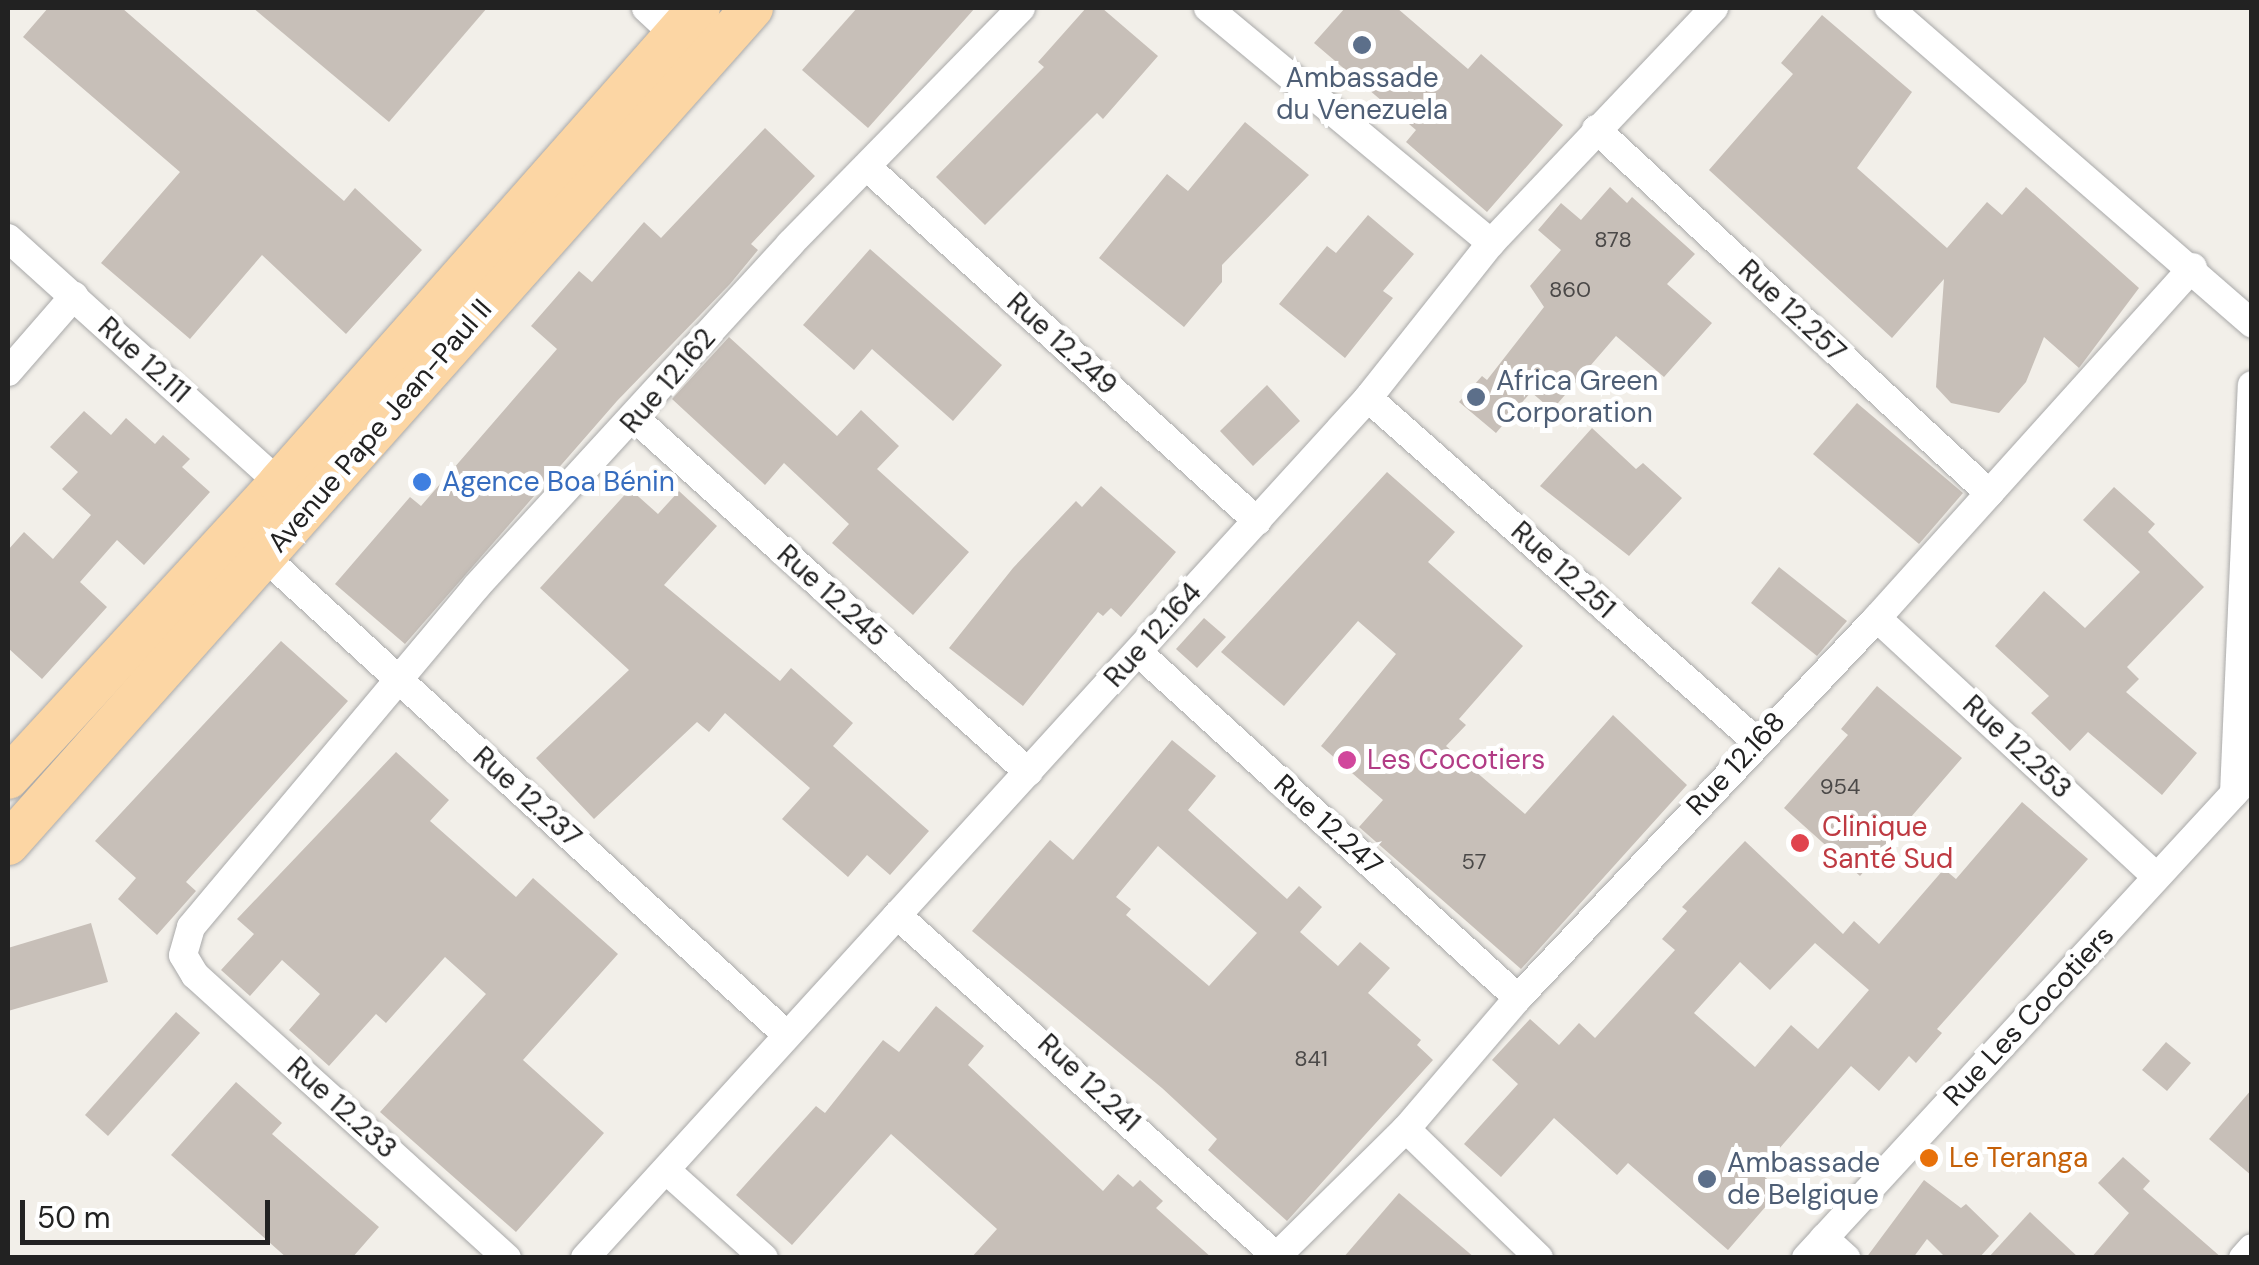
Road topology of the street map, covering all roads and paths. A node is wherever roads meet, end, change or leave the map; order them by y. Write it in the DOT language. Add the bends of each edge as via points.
graph roads {
  1 [pos="752,8"];
  2 [pos="1021,8"];
  3 [pos="1208,8"];
  4 [pos="1714,8"];
  5 [pos="1889,8"];
  6 [pos="673,17"];
  7 [pos="1596,129"];
  8 [pos="866,167"];
  9 [pos="8,238"];
  10 [pos="1491,243"];
  11 [pos="2193,266"];
  12 [pos="74,296"];
  13 [pos="2252,323"];
  14 [pos="8,372"];
  15 [pos="2252,385"];
  16 [pos="1368,398"];
  17 [pos="636,419"];
  18 [pos="279,483"];
  19 [pos="1988,493"];
  20 [pos="1257,521"];
  21 [pos="266,558"];
  22 [pos="1876,618"];
  23 [pos="1138,652"];
  24 [pos="397,678"];
  25 [pos="1757,742"];
  26 [pos="1028,772"];
  27 [pos="8,778"];
  28 [pos="2243,783"];
  29 [pos="8,844"];
  30 [pos="2157,877"];
  31 [pos="897,915"];
  32 [pos="183,955"];
  33 [pos="1518,998"];
  34 [pos="787,1035"];
  35 [pos="1406,1129"];
  36 [pos="667,1171"];
  37 [pos="1815,1248"];
  38 [pos="2252,1248"];
  39 [pos="1276,1257"];
  40 [pos="507,1258"];
  41 [pos="585,1258"];
  42 [pos="764,1258"];
  43 [pos="1539,1258"];
  44 [pos="1846,1258"];
  45 [pos="2243,1258"];
  1 -- 21 [label="main road, Avenue Pape Jean-Paul II" via="480,308"];
  2 -- 8 [label="street, Rue 12.162"];
  3 -- 10 [label="street"];
  4 -- 7 [label="street, Rue 12.164"];
  5 -- 11 [label="street"];
  6 -- 18 [label="main road, Avenue Pape Jean-Paul II"];
  7 -- 10 [label="street, Rue 12.164"];
  7 -- 19 [label="street, Rue 12.257"];
  8 -- 17 [label="street, Rue 12.162"];
  8 -- 20 [label="street, Rue 12.249"];
  9 -- 12 [label="street, Rue 12.111"];
  10 -- 16 [label="street, Rue 12.164"];
  11 -- 13 [label="street"];
  11 -- 19 [label="street, Rue 12.168"];
  12 -- 14 [label="street"];
  12 -- 18 [label="street, Rue 12.111"];
  15 -- 28 [label="street"];
  16 -- 20 [label="street, Rue 12.164"];
  16 -- 25 [label="street, Rue 12.251"];
  17 -- 24 [label="street, Rue 12.162"];
  17 -- 26 [label="street, Rue 12.245"];
  18 -- 27 [label="main road, Avenue Pape Jean-Paul II"];
  19 -- 22 [label="street, Rue 12.168"];
  20 -- 23 [label="street, Rue 12.164"];
  21 -- 24 [label="street, Rue 12.237"];
  21 -- 29 [label="main road, Avenue Pape Jean-Paul II"];
  22 -- 25 [label="street, Rue 12.168"];
  22 -- 30 [label="street, Rue 12.253"];
  23 -- 26 [label="street, Rue 12.164"];
  23 -- 33 [label="street, Rue 12.247"];
  24 -- 32 [label="street, Rue 12.162" via="191,927"];
  24 -- 34 [label="street, Rue 12.237"];
  25 -- 33 [label="street, Rue 12.168"];
  26 -- 31 [label="street, Rue 12.164"];
  28 -- 30 [label="street, Rue Les Cocotiers"];
  30 -- 37 [label="street, Rue Les Cocotiers"];
  31 -- 34 [label="street, Rue 12.164"];
  31 -- 39 [label="street, Rue 12.241"];
  32 -- 40 [label="street, Rue 12.233" via="195,975"];
  33 -- 35 [label="street, Rue 12.168"];
  34 -- 36 [label="street, Rue 12.164"];
  35 -- 39 [label="street, Rue 12.168"];
  35 -- 43 [label="street"];
  36 -- 41 [label="street, Rue 12.164"];
  36 -- 42 [label="street"];
  37 -- 44 [label="street"];
  38 -- 45 [label="street"];
}
